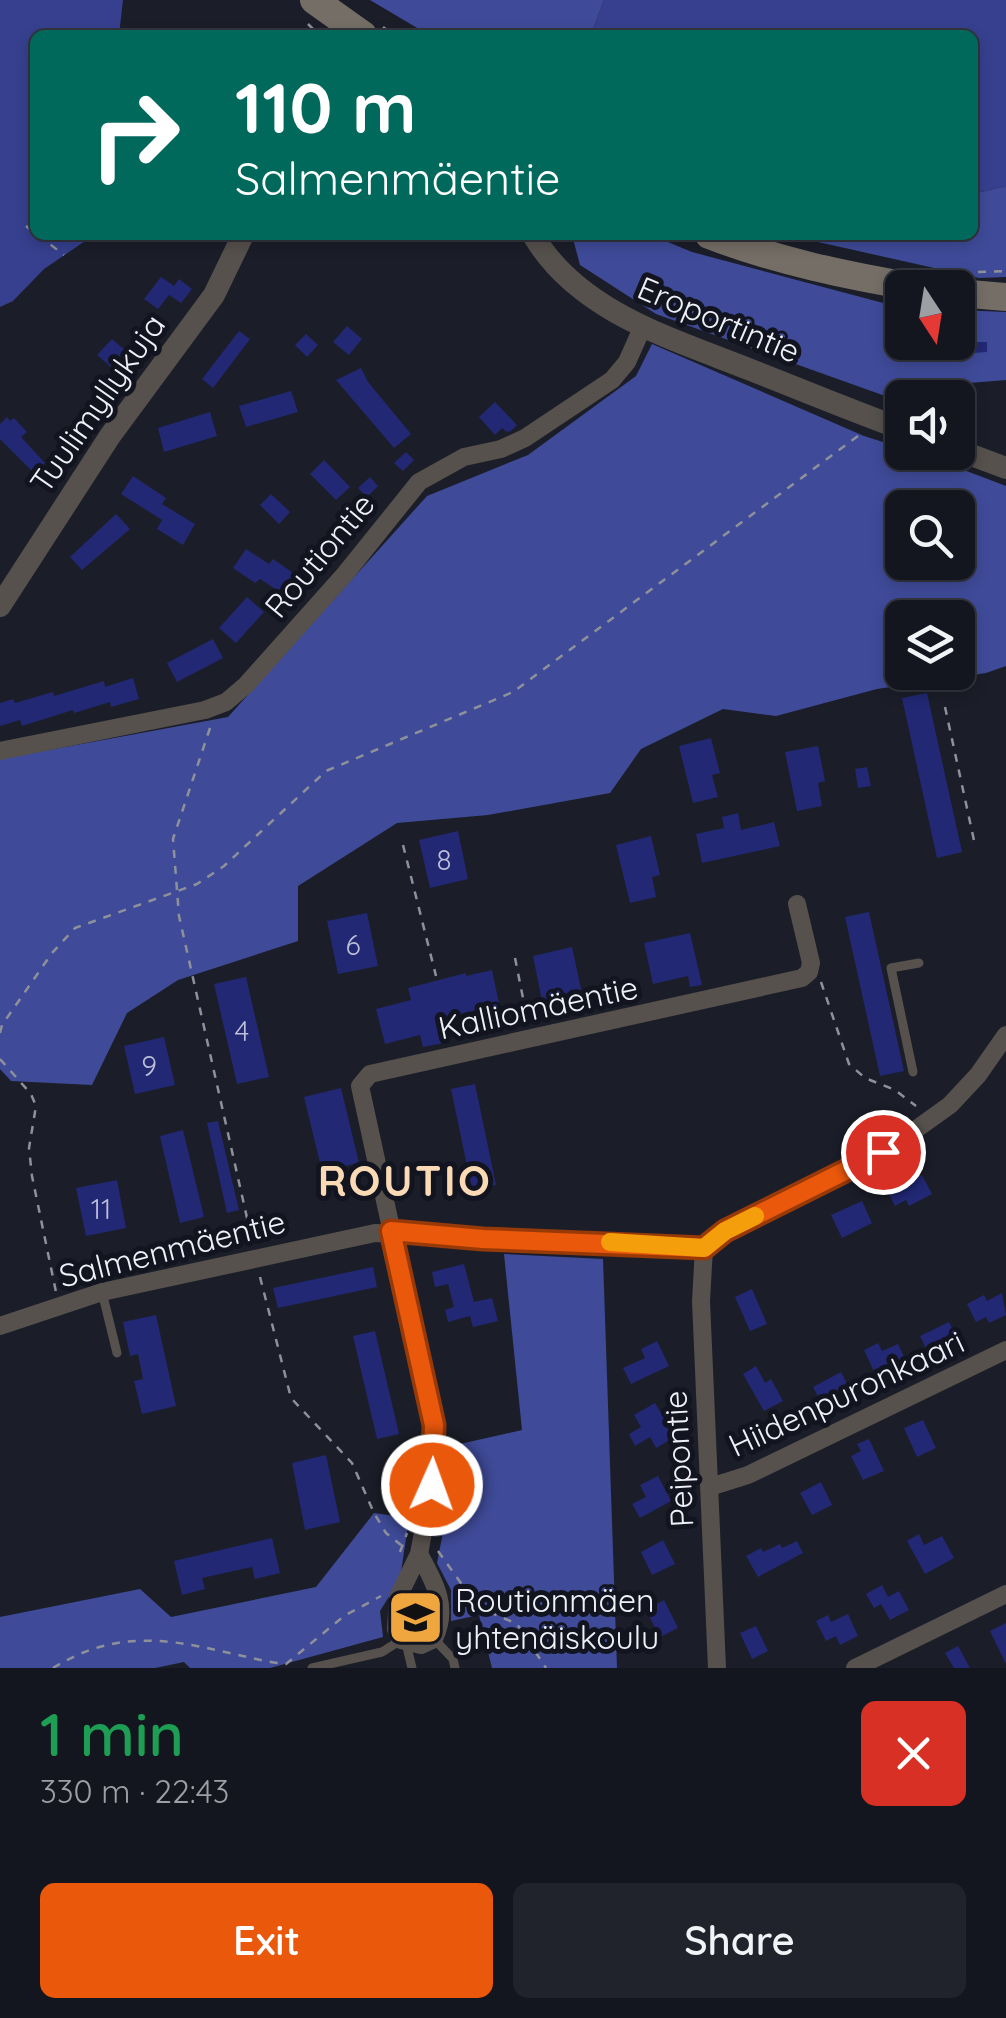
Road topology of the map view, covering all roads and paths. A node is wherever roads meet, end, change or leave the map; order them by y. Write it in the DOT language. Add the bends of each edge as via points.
graph roads {
  1 [pos="325,17"];
  2 [pos="352,30"];
  3 [pos="26,226"];
  4 [pos="30,229"];
  5 [pos="44,240"];
  6 [pos="241,240"];
  7 [pos="535,240"];
  8 [pos="722,240"];
  9 [pos="64,255"];
  10 [pos="885,281"];
  11 [pos="975,295"];
  12 [pos="1006,297"];
  13 [pos="643,326"];
  14 [pos="879,420"];
  15 [pos="885,423"];
  16 [pos="975,456"];
  17 [pos="1006,467"];
  18 [pos="0,606"];
  19 [pos="226,702"];
  20 [pos="944,707"];
  21 [pos="0,751"];
  22 [pos="403,845"];
  23 [pos="975,845"];
  24 [pos="177,891"];
  25 [pos="797,904"];
  26 [pos="515,958"];
  27 [pos="918,962"];
  28 [pos="809,972"];
  29 [pos="436,976"];
  30 [pos="0,1032"];
  31 [pos="1006,1035"];
  32 [pos="531,1040"];
  33 [pos="0,1059"];
  34 [pos="914,1072"];
  35 [pos="921,1110"];
  36 [pos="391,1231"];
  37 [pos="252,1242"];
  38 [pos="704,1248"];
  39 [pos="258,1266"];
  40 [pos="102,1292"];
  41 [pos="59,1306"];
  42 [pos="0,1326"];
  43 [pos="1006,1350"];
  44 [pos="117,1352"];
  45 [pos="710,1487"];
  46 [pos="422,1529"];
  47 [pos="407,1552"];
  48 [pos="1006,1594"];
  49 [pos="382,1595"];
  50 [pos="434,1639"];
  51 [pos="404,1642"];
  52 [pos="53,1668"];
  53 [pos="312,1668"];
  54 [pos="412,1668"];
  55 [pos="455,1668"];
  56 [pos="546,1668"];
  57 [pos="717,1668"];
  58 [pos="855,1668"];
  1 -- 2 [label="main road"];
  3 -- 4 [label="path"];
  5 -- 9 [label="path"];
  6 -- 18 [label="street, Tuulimyllykuja" via="214,295 110,436"];
  7 -- 13 [label="street, Eroportintie" via="585,293"];
  8 -- 10 [label="main road"];
  11 -- 12 [label="main road"];
  13 -- 14 [label="street, Eroportintie"];
  13 -- 19 [label="street, Routiontie" via="612,380 525,438 464,457 420,482"];
  14 -- 15 [label="street, Eroportintie"];
  14 -- 24 [label="path" via="513,692 326,771 224,866"];
  16 -- 17 [label="street"];
  19 -- 21 [label="street, Routiontie"];
  19 -- 24 [label="path" via="208,730 173,839"];
  20 -- 23 [label="path"];
  22 -- 29 [label="path"];
  24 -- 30 [label="path" via="76,928"];
  24 -- 37 [label="path"];
  25 -- 28 [label="street"];
  26 -- 32 [label="path"];
  27 -- 34 [label="lane" via="891,968"];
  28 -- 32 [label="street, Kalliomäentie"];
  28 -- 35 [label="path" via="821,983 849,1064"];
  31 -- 38 [label="street" via="950,1105 883,1152 725,1231"];
  32 -- 36 [label="street, Kalliomäentie" via="370,1074 360,1086"];
  33 -- 41 [label="path" via="36,1106 32,1176"];
  36 -- 38 [label="street, Salmenmäentie"];
  36 -- 40 [label="street, Salmenmäentie"];
  36 -- 46 [label="street" via="434,1425"];
  38 -- 45 [label="street, Peipontie"];
  39 -- 47 [label="path" via="291,1398 352,1464 386,1534"];
  40 -- 41 [label="street, Salmenmäentie"];
  40 -- 44 [label="lane"];
  41 -- 42 [label="street, Salmenmäentie"];
  43 -- 45 [label="street, Hiidenpuronkaari"];
  45 -- 57 [label="street, Peipontie"];
  46 -- 47 [label="street"];
  46 -- 47 [label="path" via="404,1533"];
  46 -- 56 [label="path" via="487,1611 518,1624"];
  47 -- 50 [label="street" via="442,1604"];
  47 -- 51 [label="street" via="396,1629"];
  48 -- 58 [label="street"];
  49 -- 52 [label="path" via="344,1616 286,1664 136,1638 104,1644"];
  50 -- 51 [label="street" via="421,1646"];
  50 -- 55 [label="lane"];
  51 -- 53 [label="lane"];
  51 -- 54 [label="lane"];
}
